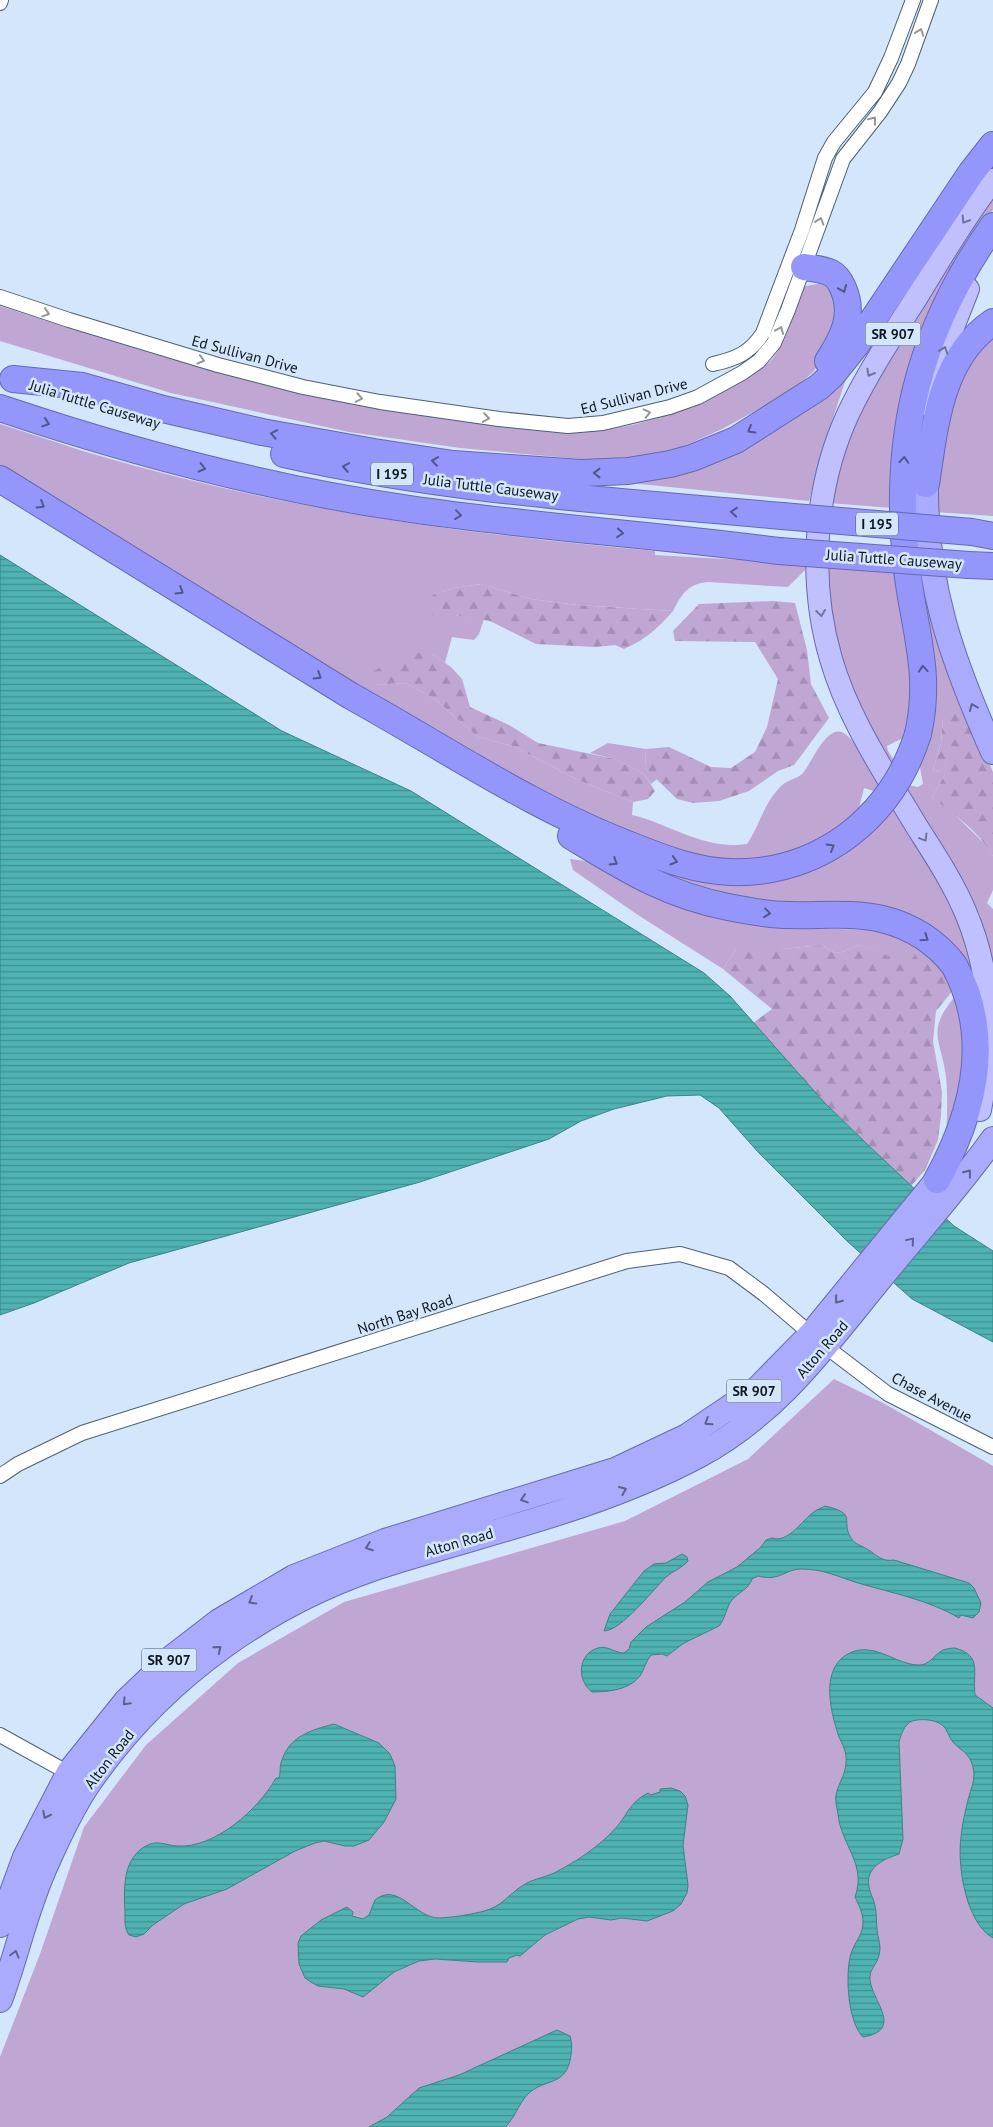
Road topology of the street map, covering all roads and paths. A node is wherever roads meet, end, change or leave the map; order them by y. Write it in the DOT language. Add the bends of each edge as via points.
graph roads {
  1 [pos="913,0"];
  2 [pos="931,0"];
  3 [pos="993,145"];
  4 [pos="993,180"];
  5 [pos="993,226"];
  6 [pos="993,243"];
  7 [pos="804,267"];
  8 [pos="0,297"];
  9 [pos="993,322"];
  10 [pos="713,364"];
  11 [pos="6,377"];
  12 [pos="792,403"];
  13 [pos="0,408"];
  14 [pos="0,479"];
  15 [pos="926,484"];
  16 [pos="984,534"];
  17 [pos="981,566"];
  18 [pos="351,696"];
  19 [pos="993,752"];
  20 [pos="993,1080"];
  21 [pos="980,1110"];
  22 [pos="990,1145"];
  23 [pos="945,1186"];
  24 [pos="818,1340"];
  25 [pos="993,1447"];
  26 [pos="0,1476"];
  27 [pos="0,1736"];
  28 [pos="78,1779"];
  29 [pos="0,1925"];
  30 [pos="0,2000"];
  1 -- 10 [label="street" via="875,92 825,158 763,333 742,355"];
  7 -- 2 [label="street, Ed Sullivan Drive, one-way" via="843,159 899,83"];
  3 -- 12 [label="highway" via="844,362 819,387"];
  4 -- 21 [label="main road, SR 907, one-way" via="882,352 847,417 826,480 818,565 824,629 847,703 872,753 957,895 985,968 991,1005 991,1046"];
  18 -- 5 [label="highway, one-way, bridge" via="488,777 580,825 643,851 696,867 746,872 791,864 830,848 856,830 880,807 900,780 918,734 924,680 904,541 903,476 908,426 920,372 937,322 970,260"];
  15 -- 6 [label="main road, one-way" via="924,446 940,360 959,307"];
  8 -- 7 [label="street, Ed Sullivan Drive, one-way" via="172,351 303,387 446,412 586,426 687,401 750,368 774,343"];
  7 -- 12 [label="highway, one-way" via="824,270 837,277 846,295 848,316 842,337 823,369"];
  9 -- 15 [label="highway" via="966,348 951,373 936,421"];
  12 -- 11 [label="highway, one-way" via="736,440 692,458 650,469 581,473 453,464 374,452 207,420 82,386"];
  16 -- 11 [label="highway, Julia Tuttle Causeway / I 195, one-way, bridge" via="487,488 344,466 152,422"];
  13 -- 17 [label="highway, Julia Tuttle Causeway / I 195, one-way, bridge" via="169,460 332,496 410,509 779,551"];
  14 -- 18 [label="highway, one-way"];
  19 -- 15 [label="highway, one-way" via="961,677 944,625 930,551"];
  18 -- 23 [label="highway, one-way" via="398,730 648,882 695,899 735,908 786,915 882,919 914,931 938,948 957,969 975,1000 983,1043 970,1112"];
  20 -- 21 [label="main road, Alton Road"];
  21 -- 23 [label="main road, Alton Road / SR 907"];
  23 -- 22 [label="highway, Alton Road / SR 907, one-way"];
  23 -- 24 [label="highway, Alton Road / SR 907"];
  24 -- 25 [label="street, Chase Avenue" via="888,1394"];
  24 -- 26 [label="street, North Bay Road" via="728,1268 680,1254 627,1260 82,1434"];
  24 -- 28 [label="highway, Alton Road / SR 907" via="758,1388 687,1436 615,1470 385,1541 294,1577 258,1597 219,1621 171,1658 126,1701"];
  27 -- 28 [label="street"];
  28 -- 29 [label="highway, Alton Road / SR 907, one-way" via="25,1857"];
  30 -- 28 [label="highway, Alton Road / SR 907, one-way" via="24,1920 68,1818"];
}
